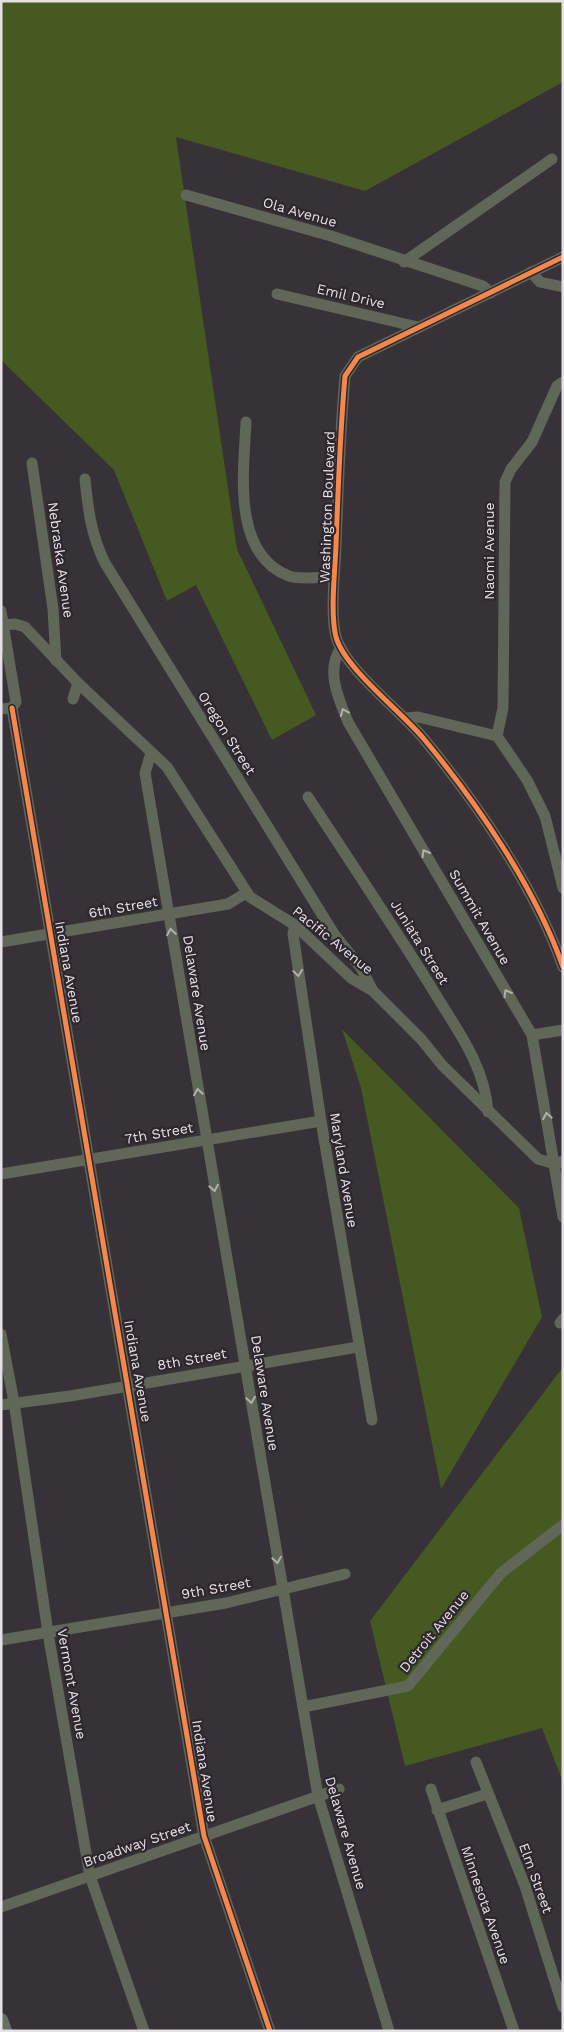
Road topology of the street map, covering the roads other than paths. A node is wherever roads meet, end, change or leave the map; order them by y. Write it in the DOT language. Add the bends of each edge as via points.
graph roads {
  1 [pos="552,159"];
  2 [pos="186,195"];
  3 [pos="563,257"];
  4 [pos="404,262"];
  5 [pos="532,272"];
  6 [pos="563,288"];
  7 [pos="491,293"];
  8 [pos="277,294"];
  9 [pos="418,327"];
  10 [pos="563,382"];
  11 [pos="246,422"];
  12 [pos="32,463"];
  13 [pos="85,478"];
  14 [pos="334,577"];
  15 [pos="1,611"];
  16 [pos="3,625"];
  17 [pos="341,648"];
  18 [pos="56,661"];
  19 [pos="78,683"];
  20 [pos="73,699"];
  21 [pos="10,706"];
  22 [pos="405,718"];
  23 [pos="497,736"];
  24 [pos="151,753"];
  25 [pos="308,797"];
  26 [pos="558,847"];
  27 [pos="563,888"];
  28 [pos="246,893"];
  29 [pos="168,914"];
  30 [pos="295,925"];
  31 [pos="51,934"];
  32 [pos="1,942"];
  33 [pos="563,968"];
  34 [pos="373,991"];
  35 [pos="563,1030"];
  36 [pos="532,1035"];
  37 [pos="488,1112"];
  38 [pos="321,1121"];
  39 [pos="206,1140"];
  40 [pos="90,1159"];
  41 [pos="559,1162"];
  42 [pos="1,1174"];
  43 [pos="563,1217"];
  44 [pos="1,1334"];
  45 [pos="358,1347"];
  46 [pos="246,1365"];
  47 [pos="129,1386"];
  48 [pos="14,1402"];
  49 [pos="1,1405"];
  50 [pos="372,1420"];
  51 [pos="563,1525"];
  52 [pos="345,1574"];
  53 [pos="282,1591"];
  54 [pos="167,1612"];
  55 [pos="48,1632"];
  56 [pos="1,1640"];
  57 [pos="303,1707"];
  58 [pos="476,1762"];
  59 [pos="339,1789"];
  60 [pos="430,1789"];
  61 [pos="487,1794"];
  62 [pos="318,1796"];
  63 [pos="437,1810"];
  64 [pos="204,1836"];
  65 [pos="90,1876"];
  66 [pos="1,1907"];
  67 [pos="563,2006"];
  68 [pos="1,2020"];
  69 [pos="5,2031"];
  70 [pos="144,2031"];
  71 [pos="270,2031"];
  72 [pos="390,2031"];
  73 [pos="514,2031"];
  1 -- 4 [label="street"];
  2 -- 4 [label="street, Ola Avenue" via="331,236"];
  3 -- 5 [label="street, Washington Boulevard"];
  4 -- 7 [label="street, Ola Avenue" via="483,286"];
  5 -- 6 [label="street" via="540,282"];
  5 -- 7 [label="street, Washington Boulevard"];
  7 -- 9 [label="street, Washington Boulevard"];
  8 -- 9 [label="street, Emil Drive"];
  9 -- 14 [label="street, Washington Boulevard" via="358,357 345,376"];
  10 -- 23 [label="street, Naomi Avenue" via="557,386 532,442 510,469 505,482 503,708"];
  11 -- 14 [label="street" via="243,502 253,543 271,566 290,576"];
  12 -- 18 [label="street, Nebraska Avenue" via="53,609"];
  13 -- 34 [label="street, Oregon Street" via="90,524 105,563"];
  14 -- 17 [label="street, Washington Boulevard" via="336,637"];
  15 -- 16 [label="street, Indiana Avenue"];
  16 -- 18 [label="street, Pacific Avenue" via="25,626"];
  16 -- 21 [label="street, Indiana Avenue"];
  17 -- 22 [label="street, Washington Boulevard" via="353,665"];
  36 -- 17 [label="street, Summit Avenue, one-way" via="348,722 337,695 333,671 335,656"];
  18 -- 19 [label="street, Pacific Avenue"];
  19 -- 20 [label="street"];
  19 -- 24 [label="street, Pacific Avenue"];
  21 -- 31 [label="street, Indiana Avenue"];
  22 -- 23 [label="street" via="418,717"];
  22 -- 33 [label="street, Washington Boulevard" via="484,820 528,892 553,940"];
  23 -- 26 [label="street" via="527,780"];
  24 -- 28 [label="street, Pacific Avenue" via="167,767"];
  24 -- 29 [label="street, Delaware Avenue" via="145,773"];
  25 -- 37 [label="street, Juniata Street" via="457,1028 479,1072 487,1096"];
  26 -- 27 [label="street"];
  28 -- 29 [label="street, 6th Street" via="228,904"];
  28 -- 30 [label="street, Pacific Avenue"];
  29 -- 31 [label="street, 6th Street"];
  39 -- 29 [label="street, Delaware Avenue, one-way"];
  30 -- 34 [label="street, Pacific Avenue" via="352,978"];
  30 -- 38 [label="street, Maryland Avenue, one-way" via="294,943"];
  31 -- 32 [label="street, 6th Street"];
  31 -- 40 [label="street, Indiana Avenue"];
  34 -- 37 [label="street, Pacific Avenue"];
  35 -- 36 [label="street"];
  41 -- 36 [label="street, Summit Avenue, one-way"];
  37 -- 41 [label="street, Pacific Avenue" via="538,1159"];
  38 -- 39 [label="street, 7th Street"];
  38 -- 45 [label="street, Maryland Avenue"];
  39 -- 40 [label="street, 7th Street"];
  39 -- 46 [label="street, Delaware Avenue, one-way"];
  40 -- 42 [label="street, 7th Street"];
  40 -- 47 [label="street, Indiana Avenue"];
  41 -- 43 [label="street, Summit Avenue"];
  44 -- 48 [label="street, Vermont Avenue"];
  45 -- 46 [label="street, 8th Street"];
  45 -- 50 [label="street, Maryland Avenue"];
  46 -- 47 [label="street, 8th Street"];
  46 -- 53 [label="street, Delaware Avenue, one-way"];
  47 -- 48 [label="street, 8th Street"];
  47 -- 54 [label="street, Indiana Avenue"];
  48 -- 49 [label="street, 8th Street"];
  48 -- 55 [label="street, Vermont Avenue"];
  51 -- 57 [label="street, Detroit Avenue" via="501,1573 408,1686"];
  52 -- 53 [label="street, 9th Street"];
  53 -- 54 [label="street, 9th Street"];
  53 -- 57 [label="street, Delaware Avenue"];
  54 -- 55 [label="street, 9th Street"];
  54 -- 64 [label="street, Indiana Avenue"];
  55 -- 56 [label="street, 9th Street"];
  55 -- 65 [label="street, Vermont Avenue"];
  57 -- 62 [label="street, Delaware Avenue"];
  58 -- 61 [label="street, Elm Street"];
  59 -- 62 [label="street, Broadway Street"];
  60 -- 63 [label="street, Minnesota Avenue"];
  61 -- 63 [label="street"];
  61 -- 67 [label="street, Elm Street" via="525,1886"];
  62 -- 64 [label="street, Broadway Street"];
  62 -- 72 [label="street, Delaware Avenue"];
  63 -- 73 [label="street, Minnesota Avenue"];
  64 -- 65 [label="street, Broadway Street"];
  64 -- 71 [label="street, Indiana Avenue"];
  65 -- 66 [label="street, Broadway Street"];
  65 -- 70 [label="street, Vermont Avenue"];
  68 -- 69 [label="main road"];
}
